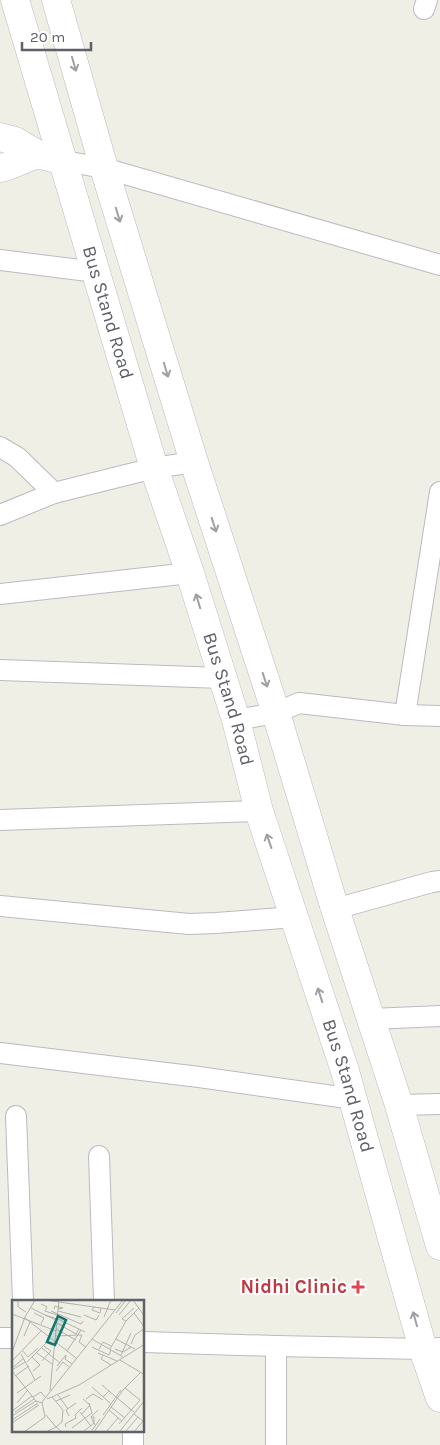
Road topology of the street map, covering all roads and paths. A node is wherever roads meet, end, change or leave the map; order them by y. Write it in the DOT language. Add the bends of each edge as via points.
graph roads {
  1 [pos="16,0"];
  2 [pos="56,0"];
  3 [pos="0,137"];
  4 [pos="37,154"];
  5 [pos="64,162"];
  6 [pos="0,168"];
  7 [pos="104,168"];
  8 [pos="0,260"];
  9 [pos="440,265"];
  10 [pos="96,272"];
  11 [pos="0,448"];
  12 [pos="194,462"];
  13 [pos="154,468"];
  14 [pos="440,492"];
  15 [pos="54,493"];
  16 [pos="0,514"];
  17 [pos="190,573"];
  18 [pos="0,594"];
  19 [pos="0,670"];
  20 [pos="222,678"];
  21 [pos="276,713"];
  22 [pos="405,715"];
  23 [pos="440,716"];
  24 [pos="236,720"];
  25 [pos="259,811"];
  26 [pos="0,820"];
  27 [pos="440,882"];
  28 [pos="0,906"];
  29 [pos="335,909"];
  30 [pos="294,917"];
  31 [pos="440,1016"];
  32 [pos="372,1018"];
  33 [pos="0,1053"];
  34 [pos="386,1064"];
  35 [pos="346,1071"];
  36 [pos="354,1099"];
  37 [pos="440,1104"];
  38 [pos="399,1105"];
  39 [pos="16,1116"];
  40 [pos="98,1156"];
  41 [pos="439,1237"];
  42 [pos="23,1300"];
  43 [pos="104,1300"];
  44 [pos="145,1342"];
  45 [pos="276,1346"];
  46 [pos="432,1348"];
  47 [pos="440,1398"];
  48 [pos="133,1432"];
  49 [pos="133,1445"];
  50 [pos="276,1445"];
  1 -- 5 [label="street, Bus Stand Road"];
  2 -- 7 [label="street, Bus Stand Road, one-way"];
  3 -- 4 [label="street" via="15,141"];
  4 -- 5 [label="street"];
  4 -- 6 [label="street"];
  5 -- 7 [label="street"];
  5 -- 10 [label="street, Bus Stand Road"];
  7 -- 9 [label="street"];
  7 -- 12 [label="street, Bus Stand Road, one-way"];
  8 -- 10 [label="street"];
  10 -- 13 [label="street, Bus Stand Road"];
  11 -- 15 [label="street" via="17,457"];
  12 -- 13 [label="street"];
  12 -- 21 [label="street, Bus Stand Road, one-way"];
  13 -- 15 [label="street"];
  13 -- 17 [label="street, Bus Stand Road"];
  14 -- 22 [label="street"];
  15 -- 16 [label="street"];
  17 -- 18 [label="street"];
  20 -- 17 [label="street, Bus Stand Road, one-way"];
  19 -- 20 [label="street"];
  20 -- 24 [label="street, Bus Stand Road"];
  21 -- 22 [label="street" via="299,703"];
  21 -- 24 [label="street"];
  21 -- 29 [label="street, Bus Stand Road"];
  22 -- 23 [label="street"];
  24 -- 25 [label="street, Bus Stand Road"];
  25 -- 26 [label="street"];
  30 -- 25 [label="street, Bus Stand Road, one-way"];
  27 -- 29 [label="street"];
  28 -- 30 [label="street" via="189,924"];
  29 -- 32 [label="street, Bus Stand Road"];
  35 -- 30 [label="street, Bus Stand Road, one-way"];
  31 -- 32 [label="street"];
  32 -- 34 [label="street, Bus Stand Road"];
  33 -- 36 [label="street"];
  34 -- 35 [label="street"];
  34 -- 38 [label="street, Bus Stand Road"];
  35 -- 36 [label="street, Bus Stand Road"];
  46 -- 36 [label="street, Bus Stand Road, one-way"];
  37 -- 38 [label="street"];
  38 -- 41 [label="street, Bus Stand Road"];
  39 -- 42 [label="street"];
  40 -- 43 [label="street"];
  44 -- 45 [label="street"];
  45 -- 46 [label="street"];
  45 -- 50 [label="street"];
  46 -- 47 [label="street, Bus Stand Road"];
  48 -- 49 [label="street"];
}
